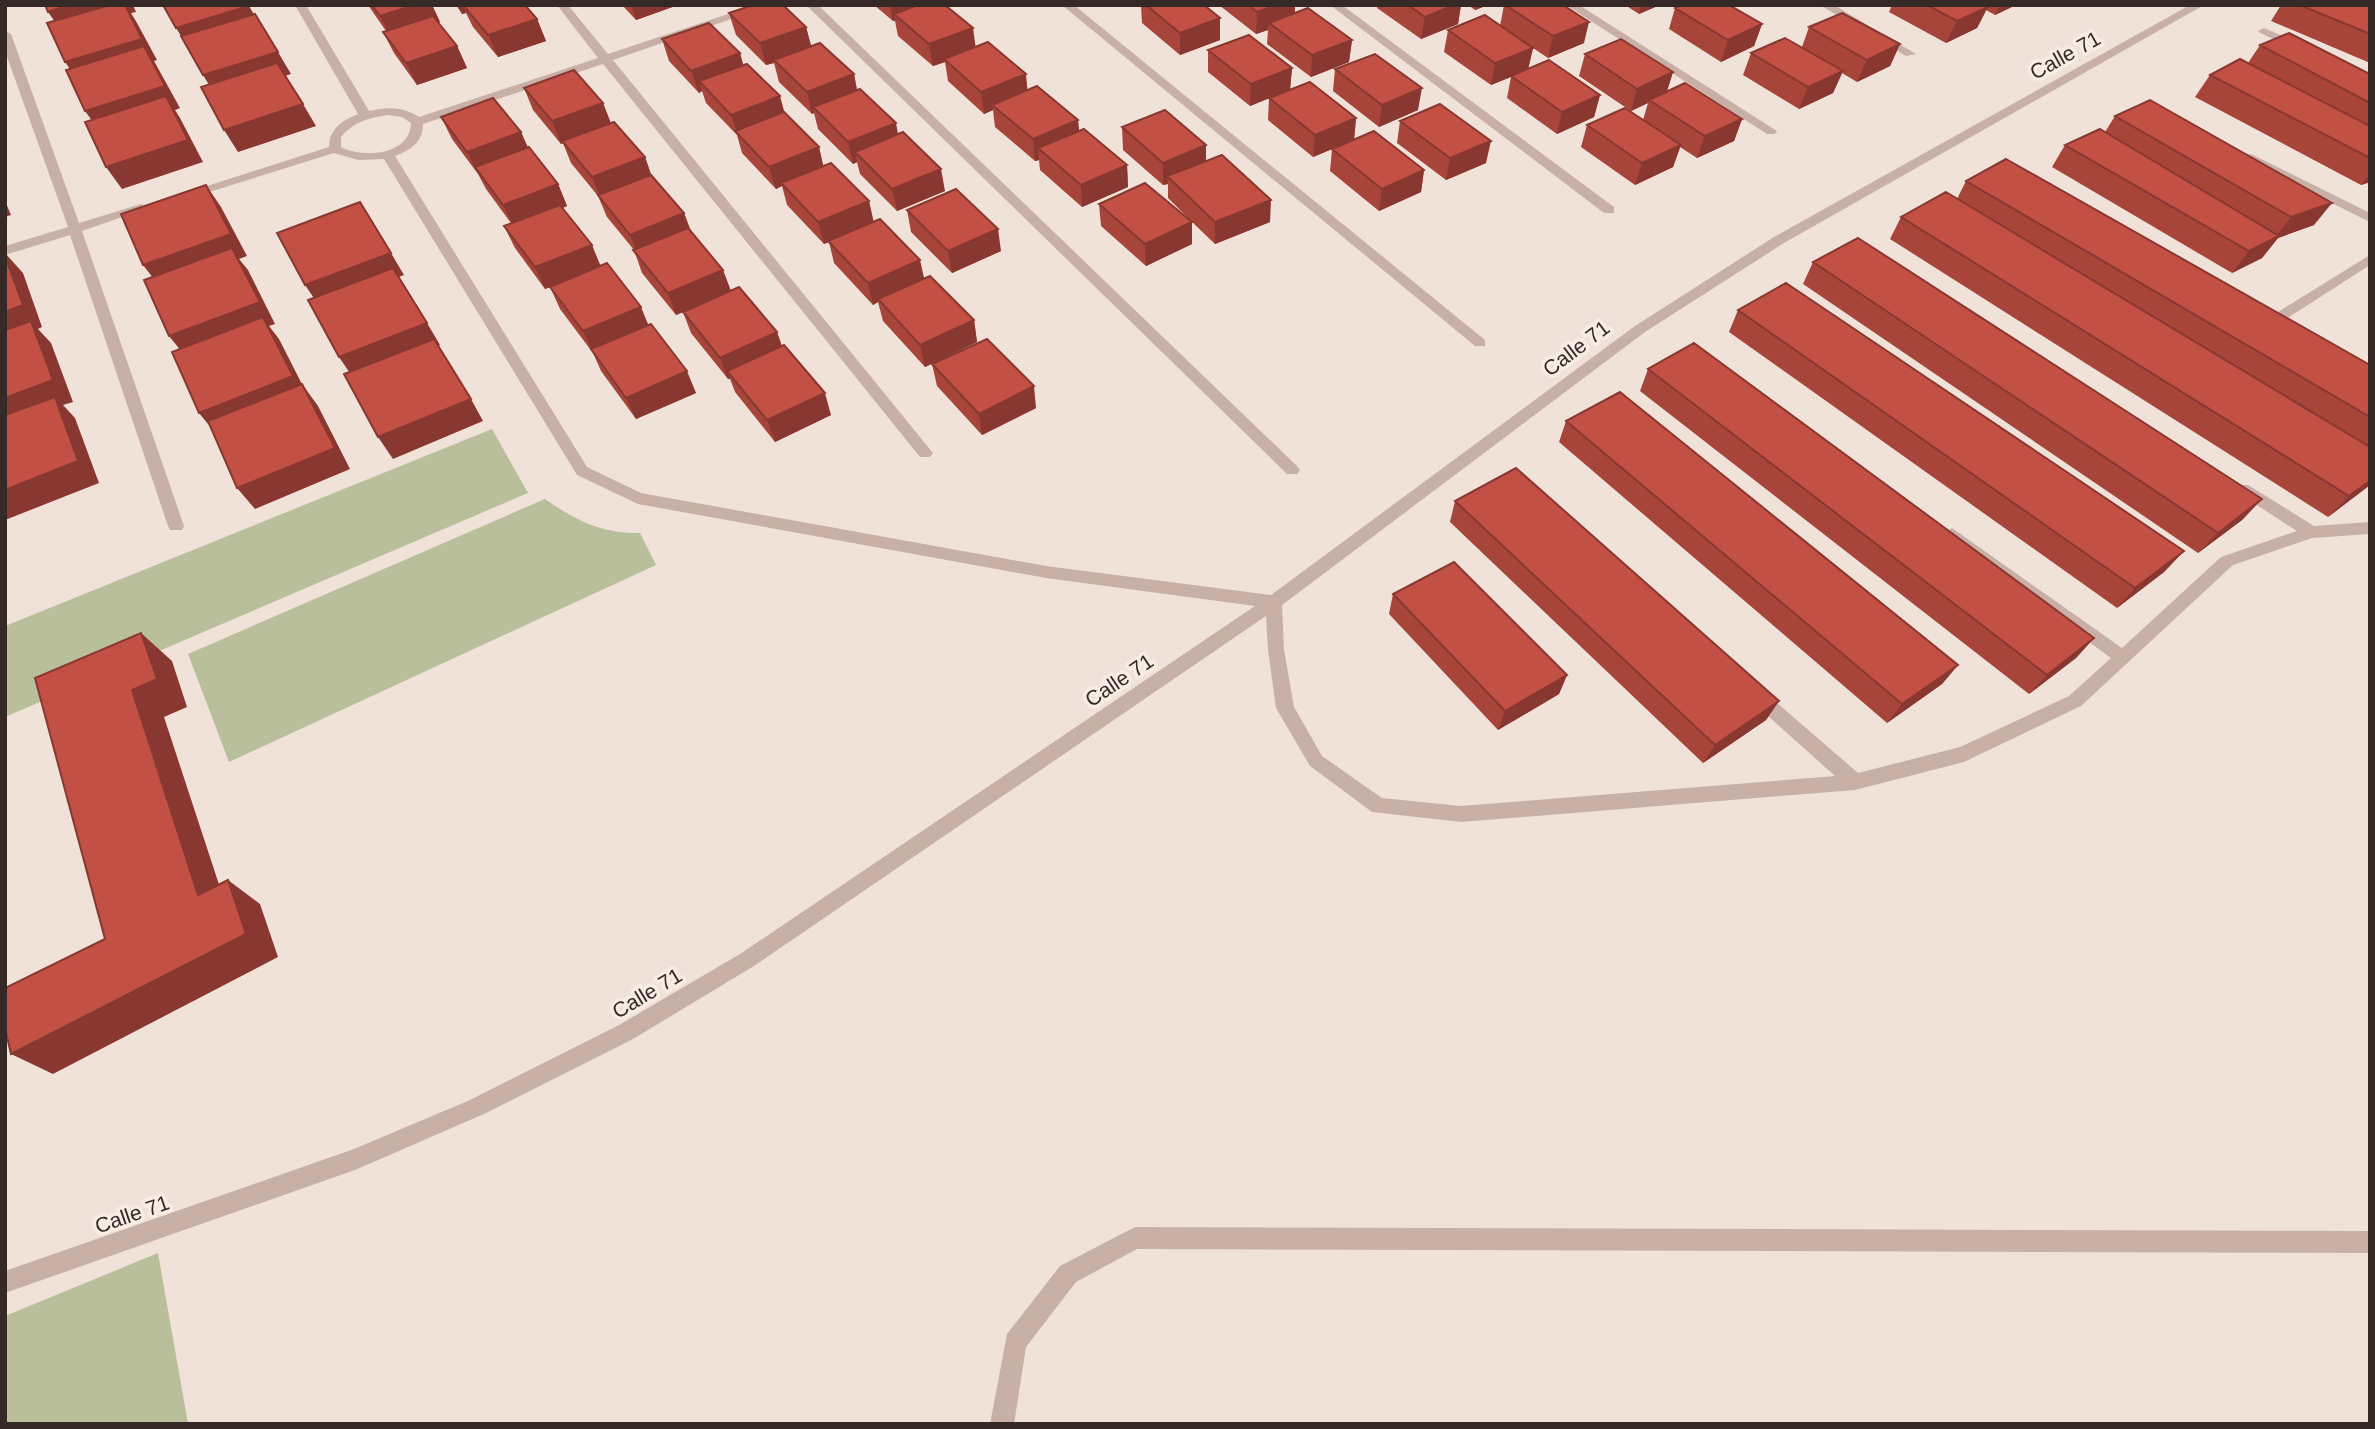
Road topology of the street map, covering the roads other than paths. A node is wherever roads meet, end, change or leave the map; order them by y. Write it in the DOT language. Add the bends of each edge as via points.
graph roads {
  1 [pos="300,5"];
  2 [pos="562,5"];
  3 [pos="768,5"];
  4 [pos="811,5"];
  5 [pos="1067,5"];
  6 [pos="1335,5"];
  7 [pos="1572,5"];
  8 [pos="1825,5"];
  9 [pos="2199,5"];
  10 [pos="2264,31"];
  11 [pos="5,34"];
  12 [pos="2311,52"];
  13 [pos="1910,54"];
  14 [pos="604,59"];
  15 [pos="365,115"];
  16 [pos="418,121"];
  17 [pos="1772,131"];
  18 [pos="335,149"];
  19 [pos="2234,149"];
  20 [pos="388,155"];
  21 [pos="1609,210"];
  22 [pos="2370,218"];
  23 [pos="75,229"];
  24 [pos="5,251"];
  25 [pos="2370,258"];
  26 [pos="2270,322"];
  27 [pos="1480,343"];
  28 [pos="925,453"];
  29 [pos="1292,470"];
  30 [pos="2230,481"];
  31 [pos="176,526"];
  32 [pos="1942,526"];
  33 [pos="2370,528"];
  34 [pos="2311,532"];
  35 [pos="1274,602"];
  36 [pos="2122,657"];
  37 [pos="1742,682"];
  38 [pos="1855,782"];
  39 [pos="2370,1242"];
  40 [pos="5,1282"];
  41 [pos="1002,1424"];
  1 -- 15 [label="street"];
  2 -- 14 [label="street"];
  3 -- 14 [label="street"];
  4 -- 29 [label="street"];
  5 -- 27 [label="street"];
  6 -- 21 [label="street"];
  7 -- 17 [label="street"];
  8 -- 13 [label="street"];
  9 -- 35 [label="street, Calle 71" via="1779,240 1640,328"];
  10 -- 12 [label="street"];
  11 -- 23 [label="street"];
  14 -- 16 [label="street"];
  14 -- 28 [label="street"];
  15 -- 16 [label="street" via="397,111"];
  15 -- 18 [label="street" via="339,131"];
  16 -- 20 [label="street" via="416,135"];
  18 -- 20 [label="street" via="350,158"];
  18 -- 23 [label="street"];
  19 -- 22 [label="street"];
  20 -- 35 [label="street" via="582,471 638,498 1046,572"];
  23 -- 24 [label="street"];
  23 -- 31 [label="street"];
  25 -- 26 [label="street"];
  30 -- 34 [label="street"];
  32 -- 36 [label="street"];
  33 -- 34 [label="street"];
  34 -- 36 [label="street" via="2227,561"];
  35 -- 38 [label="street" via="1286,708 1316,761 1378,806 1461,814"];
  35 -- 40 [label="street, Calle 71" via="747,960 626,1032 477,1107 355,1159"];
  36 -- 38 [label="street" via="2074,701 1964,754"];
  37 -- 38 [label="street"];
  39 -- 41 [label="street" via="1135,1238 1068,1274 1015,1342"];
}
